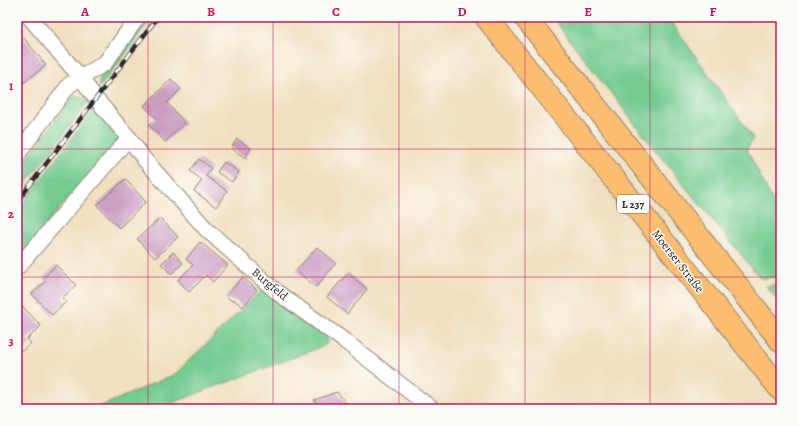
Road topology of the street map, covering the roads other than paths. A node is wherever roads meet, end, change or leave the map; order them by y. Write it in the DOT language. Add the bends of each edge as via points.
graph roads {
  1 [pos="29,17"];
  2 [pos="138,17"];
  3 [pos="486,17"];
  4 [pos="525,17"];
  5 [pos="81,78"];
  6 [pos="129,138"];
  7 [pos="17,155"];
  8 [pos="17,268"];
  9 [pos="781,341"];
  10 [pos="781,390"];
  11 [pos="432,409"];
  1 -- 5 [label="street, Burgfeld"];
  2 -- 5 [label="street" via="105,63"];
  3 -- 10 [label="highway, Moerser Straße / L 237"];
  4 -- 9 [label="highway, L 237"];
  5 -- 6 [label="street, Burgfeld"];
  5 -- 7 [label="street" via="69,85"];
  6 -- 8 [label="street"];
  6 -- 11 [label="street, Burgfeld" via="144,159 213,235 278,293"];
}
